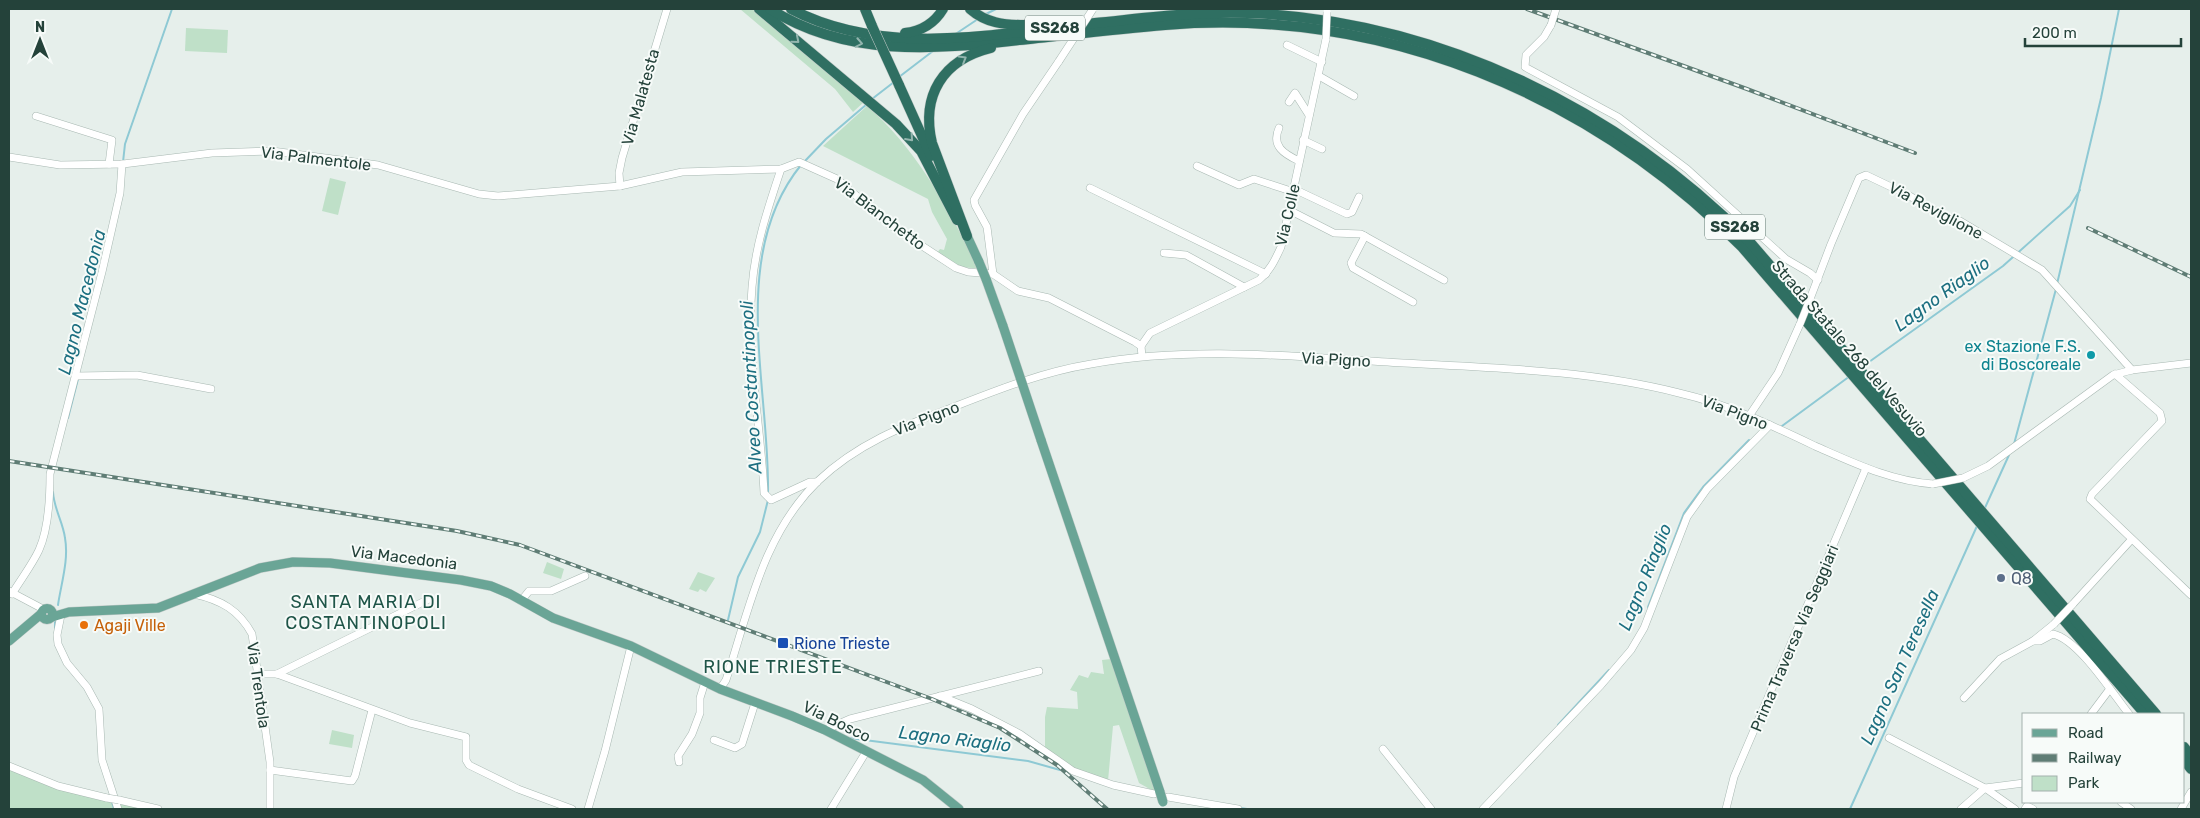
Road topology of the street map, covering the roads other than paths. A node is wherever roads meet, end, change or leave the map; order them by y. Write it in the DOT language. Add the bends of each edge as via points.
graph roads {
  1 [pos="667,9"];
  2 [pos="759,9"];
  3 [pos="770,9"];
  4 [pos="790,9"];
  5 [pos="865,9"];
  6 [pos="943,9"];
  7 [pos="1093,9"];
  8 [pos="1556,9"];
  9 [pos="1327,10"];
  10 [pos="973,11"];
  11 [pos="815,20"];
  12 [pos="1091,24"];
  13 [pos="1106,31"];
  14 [pos="942,43"];
  15 [pos="1287,45"];
  16 [pos="1322,62"];
  17 [pos="1320,76"];
  18 [pos="1354,96"];
  19 [pos="1289,102"];
  20 [pos="1309,115"];
  21 [pos="36,116"];
  22 [pos="1279,128"];
  23 [pos="1303,140"];
  24 [pos="1322,149"];
  25 [pos="9,157"];
  26 [pos="1299,161"];
  27 [pos="110,164"];
  28 [pos="122,164"];
  29 [pos="1197,166"];
  30 [pos="781,169"];
  31 [pos="620,186"];
  32 [pos="1090,188"];
  33 [pos="1294,191"];
  34 [pos="1359,198"];
  35 [pos="1289,210"];
  36 [pos="967,236"];
  37 [pos="1365,236"];
  38 [pos="1164,252"];
  39 [pos="1266,274"];
  40 [pos="990,276"];
  41 [pos="1444,280"];
  42 [pos="1818,280"];
  43 [pos="1244,287"];
  44 [pos="1413,302"];
  45 [pos="1141,346"];
  46 [pos="1142,356"];
  47 [pos="2191,363"];
  48 [pos="2132,370"];
  49 [pos="2115,374"];
  50 [pos="76,376"];
  51 [pos="211,389"];
  52 [pos="1750,416"];
  53 [pos="1770,425"];
  54 [pos="1866,468"];
  55 [pos="817,482"];
  56 [pos="2131,540"];
  57 [pos="585,576"];
  58 [pos="11,592"];
  59 [pos="194,594"];
  60 [pos="2191,595"];
  61 [pos="430,599"];
  62 [pos="522,601"];
  63 [pos="52,614"];
  64 [pos="13,638"];
  65 [pos="2033,641"];
  66 [pos="630,646"];
  67 [pos="1039,671"];
  68 [pos="259,674"];
  69 [pos="277,674"];
  70 [pos="705,682"];
  71 [pos="720,689"];
  72 [pos="2110,690"];
  73 [pos="940,696"];
  74 [pos="1964,698"];
  75 [pos="756,703"];
  76 [pos="372,710"];
  77 [pos="2092,713"];
  78 [pos="2128,713"];
  79 [pos="2144,713"];
  80 [pos="2155,713"];
  81 [pos="824,730"];
  82 [pos="1889,738"];
  83 [pos="714,740"];
  84 [pos="1383,749"];
  85 [pos="866,752"];
  86 [pos="679,762"];
  87 [pos="9,766"];
  88 [pos="270,770"];
  89 [pos="2022,783"];
  90 [pos="1985,788"];
  91 [pos="2191,792"];
  92 [pos="1157,793"];
  93 [pos="2185,794"];
  94 [pos="2186,799"];
  95 [pos="1165,803"];
  96 [pos="118,809"];
  97 [pos="158,809"];
  98 [pos="270,809"];
  99 [pos="572,809"];
  100 [pos="588,809"];
  101 [pos="831,809"];
  102 [pos="959,809"];
  103 [pos="1238,809"];
  104 [pos="1432,809"];
  105 [pos="1483,809"];
  106 [pos="1726,809"];
  107 [pos="1961,809"];
  108 [pos="2015,809"];
  109 [pos="2025,809"];
  110 [pos="2033,809"];
  1 -- 31 [label="street, Via Malatesta" via="622,158"];
  2 -- 36 [label="highway, one-way" via="896,124 921,151"];
  3 -- 14 [label="highway, Strada Statale 268 del Vesuvio / SS268, one-way" via="832,36 880,46 924,49"];
  4 -- 11 [label="highway, Strada Statale 268 del Vesuvio / SS268"];
  5 -- 36 [label="highway, bridge"];
  6 -- 11 [label="highway" via="924,29 906,34"];
  7 -- 40 [label="street, bridge" via="1023,114 973,198 988,227"];
  8 -- 42 [label="street, bridge" via="1544,37 1526,54 1525,67 1618,117 1687,169 1786,259"];
  9 -- 16 [label="street, Via Colle, bridge"];
  10 -- 12 [label="highway" via="987,20 1012,25"];
  11 -- 14 [label="highway, Strada Statale 268 del Vesuvio / SS268" via="866,34"];
  12 -- 14 [label="highway, Strada Statale 268 del Vesuvio / SS268" via="962,37"];
  12 -- 80 [label="highway, Strada Statale 268 del Vesuvio / SS268" via="1230,13 1288,16 1357,28 1422,44 1497,69 1558,98 1630,141 1684,180 1749,241"];
  13 -- 14 [label="highway, Strada Statale 268 del Vesuvio / SS268"];
  36 -- 13 [label="highway, one-way" via="929,131 930,107 940,80 959,61 977,52"];
  13 -- 79 [label="highway, Strada Statale 268 del Vesuvio / SS268" via="1191,23 1247,22 1310,27 1356,36 1421,52 1494,78 1554,105 1627,149 1673,182 1742,247"];
  15 -- 16 [label="street"];
  16 -- 17 [label="street, Via Colle"];
  17 -- 18 [label="street"];
  17 -- 20 [label="street, Via Colle"];
  19 -- 20 [label="street" via="1295,93"];
  20 -- 23 [label="street, Via Colle"];
  21 -- 27 [label="street" via="112,140"];
  22 -- 26 [label="street" via="1276,134 1279,148"];
  23 -- 24 [label="street"];
  23 -- 26 [label="street, Via Colle"];
  25 -- 27 [label="street, Via Palmentole" via="60,165"];
  26 -- 33 [label="street, Via Colle"];
  27 -- 28 [label="street, Via Palmentole"];
  28 -- 31 [label="street, Via Palmentole" via="261,150 378,165 489,195"];
  28 -- 50 [label="street" via="116,210"];
  29 -- 33 [label="street" via="1239,184 1254,179"];
  30 -- 31 [label="street, Via Bianchetto" via="682,172"];
  30 -- 40 [label="street, Via Bianchetto" via="799,162 837,179 890,225 956,268"];
  30 -- 55 [label="street, Via Pigno" via="760,236 751,310 764,493 767,502 810,482"];
  32 -- 39 [label="street"];
  33 -- 34 [label="street" via="1346,214 1352,212"];
  33 -- 35 [label="street, Via Colle"];
  35 -- 37 [label="street" via="1334,233 1356,232"];
  35 -- 39 [label="street, Via Colle" via="1281,247"];
  36 -- 40 [label="main road, bridge" via="979,262"];
  37 -- 41 [label="street"];
  37 -- 44 [label="street" via="1351,263 1353,268"];
  38 -- 43 [label="street" via="1186,255"];
  39 -- 43 [label="street"];
  40 -- 45 [label="street, Via Bianchetto" via="1018,291 1049,298"];
  40 -- 92 [label="main road, bridge" via="1003,326"];
  42 -- 48 [label="street, Via Reviglione" via="1830,244 1862,175 1874,178 1938,213 1960,221 2042,270"];
  42 -- 52 [label="street, bridge" via="1778,372"];
  43 -- 45 [label="street" via="1150,333"];
  45 -- 46 [label="street"];
  46 -- 52 [label="street, Via Pigno" via="1239,353 1582,374 1681,393"];
  46 -- 55 [label="street, Via Pigno" via="1053,372 910,423 865,445"];
  47 -- 48 [label="street"];
  48 -- 49 [label="street"];
  49 -- 54 [label="street, bridge" via="1977,473 1933,484 1891,478"];
  49 -- 56 [label="street" via="2160,413 2162,421 2090,499"];
  50 -- 51 [label="street" via="138,375"];
  50 -- 58 [label="street" via="50,474 51,500 40,549"];
  52 -- 53 [label="street, Via Pigno"];
  53 -- 54 [label="street, Via Pigno"];
  53 -- 105 [label="street" via="1707,489 1687,517 1644,628 1631,650"];
  54 -- 106 [label="street, Prima Traversa Via Seggiari" via="1734,776"];
  55 -- 71 [label="street, Via Pigno" via="775,536 726,680"];
  56 -- 60 [label="street"];
  56 -- 65 [label="street, bridge" via="2072,606"];
  57 -- 62 [label="street" via="551,591 528,590"];
  58 -- 63 [label="street, Via Macedonia"];
  59 -- 62 [label="main road, Via Macedonia" via="272,565 311,561 461,580 491,586"];
  59 -- 63 [label="main road, Via Macedonia" via="158,608"];
  59 -- 68 [label="street, Via Trentola" via="234,609 244,619 252,634"];
  61 -- 69 [label="street"];
  62 -- 66 [label="main road, Via Macedonia" via="553,618"];
  63 -- 64 [label="main road" via="25,634"];
  63 -- 96 [label="street" via="58,644 99,709 102,760"];
  65 -- 72 [label="street" via="2040,642 2053,634 2059,636 2079,653"];
  65 -- 74 [label="street" via="2000,659"];
  66 -- 70 [label="main road, Via Macedonia"];
  66 -- 100 [label="street" via="606,751"];
  67 -- 73 [label="street"];
  68 -- 69 [label="street"];
  68 -- 88 [label="street, Via Trentola"];
  69 -- 76 [label="street"];
  70 -- 71 [label="main road, Via Macedonia"];
  70 -- 86 [label="street" via="700,713 678,756"];
  71 -- 75 [label="main road, Via Bosco"];
  72 -- 77 [label="street"];
  72 -- 78 [label="street"];
  73 -- 81 [label="street" via="850,719"];
  73 -- 92 [label="street" via="1020,734 1073,771 1113,785"];
  75 -- 81 [label="main road, Via Bosco"];
  75 -- 83 [label="street" via="742,744 736,748"];
  76 -- 88 [label="street" via="352,781"];
  76 -- 99 [label="street" via="466,737 469,765"];
  81 -- 85 [label="main road, Via Bosco"];
  82 -- 90 [label="street"];
  84 -- 104 [label="street"];
  85 -- 101 [label="street"];
  85 -- 102 [label="main road, Via Bosco" via="923,780"];
  87 -- 97 [label="street, bridge" via="58,786"];
  88 -- 98 [label="street, Via Trentola"];
  89 -- 90 [label="street"];
  90 -- 107 [label="street"];
  90 -- 108 [label="street"];
  91 -- 94 [label="street"];
  92 -- 95 [label="main road, bridge"];
  93 -- 94 [label="street"];
  95 -- 103 [label="street"];
  109 -- 110 [label="street" via="2026,806"];
}
